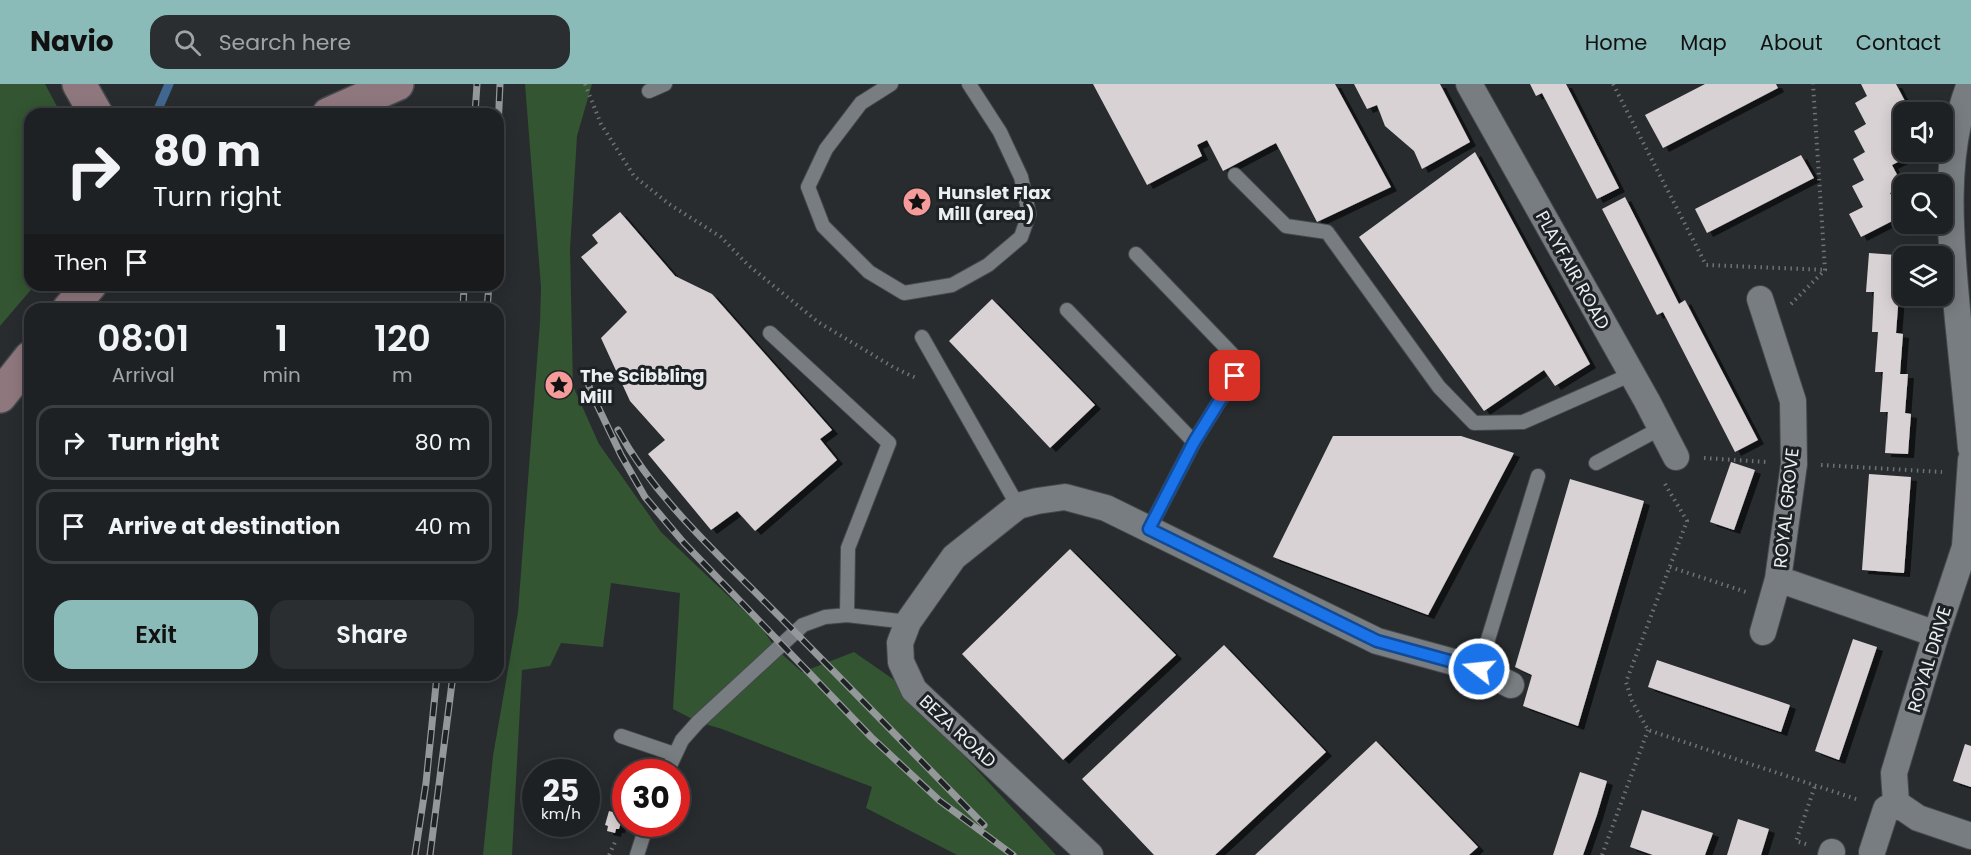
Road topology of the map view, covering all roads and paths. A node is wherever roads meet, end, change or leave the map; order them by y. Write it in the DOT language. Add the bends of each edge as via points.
graph roads {
  1 [pos="79,84"];
  2 [pos="397,84"];
  3 [pos="585,84"];
  4 [pos="665,84"];
  5 [pos="891,84"];
  6 [pos="969,84"];
  7 [pos="1469,84"];
  8 [pos="1613,84"];
  9 [pos="1813,84"];
  10 [pos="1970,84"];
  11 [pos="648,91"];
  12 [pos="93,108"];
  13 [pos="342,108"];
  14 [pos="1234,175"];
  15 [pos="1961,177"];
  16 [pos="1136,254"];
  17 [pos="1825,270"];
  18 [pos="85,291"];
  19 [pos="1760,299"];
  20 [pos="74,303"];
  21 [pos="1067,310"];
  22 [pos="1770,326"];
  23 [pos="770,333"];
  24 [pos="922,338"];
  25 [pos="24,366"];
  26 [pos="1632,374"];
  27 [pos="954,395"];
  28 [pos="0,396"];
  29 [pos="1661,428"];
  30 [pos="1194,442"];
  31 [pos="1971,448"];
  32 [pos="1676,456"];
  33 [pos="1971,460"];
  34 [pos="1596,463"];
  35 [pos="1538,476"];
  36 [pos="1018,506"];
  37 [pos="1149,529"];
  38 [pos="1670,567"];
  39 [pos="1775,590"];
  40 [pos="847,615"];
  41 [pos="908,622"];
  42 [pos="1762,632"];
  43 [pos="1936,634"];
  44 [pos="1479,669"];
  45 [pos="1511,685"];
  46 [pos="1648,729"];
  47 [pos="621,736"];
  48 [pos="674,754"];
  49 [pos="672,759"];
  50 [pos="1815,786"];
  51 [pos="1891,806"];
  52 [pos="1971,836"];
  53 [pos="643,837"];
  54 [pos="1872,852"];
  55 [pos="1832,854"];
  56 [pos="637,855"];
  57 [pos="1090,855"];
  58 [pos="1602,855"];
  1 -- 12 [label="street"];
  2 -- 13 [label="street"];
  3 -- 27 [label="path" via="601,124 634,176 721,237 748,265 818,322 893,367"];
  4 -- 11 [label="lane"];
  5 -- 6 [label="lane" via="861,103 826,149 808,187 823,226 869,272 904,293 952,285 988,266 1021,237 1029,214 1021,177 1000,132"];
  7 -- 26 [label="street, PLAYFAIR ROAD"];
  8 -- 17 [label="path" via="1706,265"];
  9 -- 17 [label="path"];
  10 -- 15 [label="street" via="1961,106"];
  14 -- 26 [label="lane" via="1286,226 1327,232 1439,387 1474,423 1523,422"];
  15 -- 31 [label="street" via="1952,253"];
  16 -- 30 [label="lane" via="1234,356 1235,376"];
  17 -- 22 [label="path"];
  18 -- 20 [label="street"];
  19 -- 22 [label="street, ROYAL GROVE"];
  21 -- 30 [label="lane"];
  22 -- 39 [label="street, ROYAL GROVE" via="1793,401 1794,464"];
  23 -- 40 [label="lane" via="889,443 848,548"];
  24 -- 27 [label="lane"];
  25 -- 28 [label="street"];
  26 -- 29 [label="street, PLAYFAIR ROAD"];
  27 -- 36 [label="lane"];
  29 -- 32 [label="street, PLAYFAIR ROAD"];
  29 -- 34 [label="lane"];
  30 -- 37 [label="lane"];
  32 -- 38 [label="path" via="1661,476 1687,521"];
  33 -- 43 [label="street, ROYAL DRIVE" via="1965,547"];
  35 -- 44 [label="lane"];
  36 -- 37 [label="street, BEZA ROAD" via="1065,497 1106,508"];
  36 -- 41 [label="street, BEZA ROAD" via="954,557"];
  37 -- 44 [label="street, BEZA ROAD" via="1377,641"];
  38 -- 39 [label="path"];
  38 -- 46 [label="path" via="1626,682"];
  39 -- 42 [label="street, ROYAL GROVE"];
  39 -- 43 [label="street, ROYAL GROVE"];
  40 -- 41 [label="lane"];
  40 -- 48 [label="lane" via="803,625 698,722"];
  41 -- 57 [label="street, BEZA ROAD" via="900,643 901,662 914,690"];
  43 -- 51 [label="street, ROYAL DRIVE" via="1894,773"];
  44 -- 45 [label="street, BEZA ROAD"];
  46 -- 50 [label="path"];
  46 -- 58 [label="path"];
  47 -- 48 [label="lane"];
  48 -- 49 [label="lane"];
  50 -- 51 [label="path"];
  50 -- 55 [label="path" via="1796,841"];
  51 -- 52 [label="street"];
  51 -- 54 [label="street, ROYAL DRIVE"];
  53 -- 56 [label="lane"];
}
